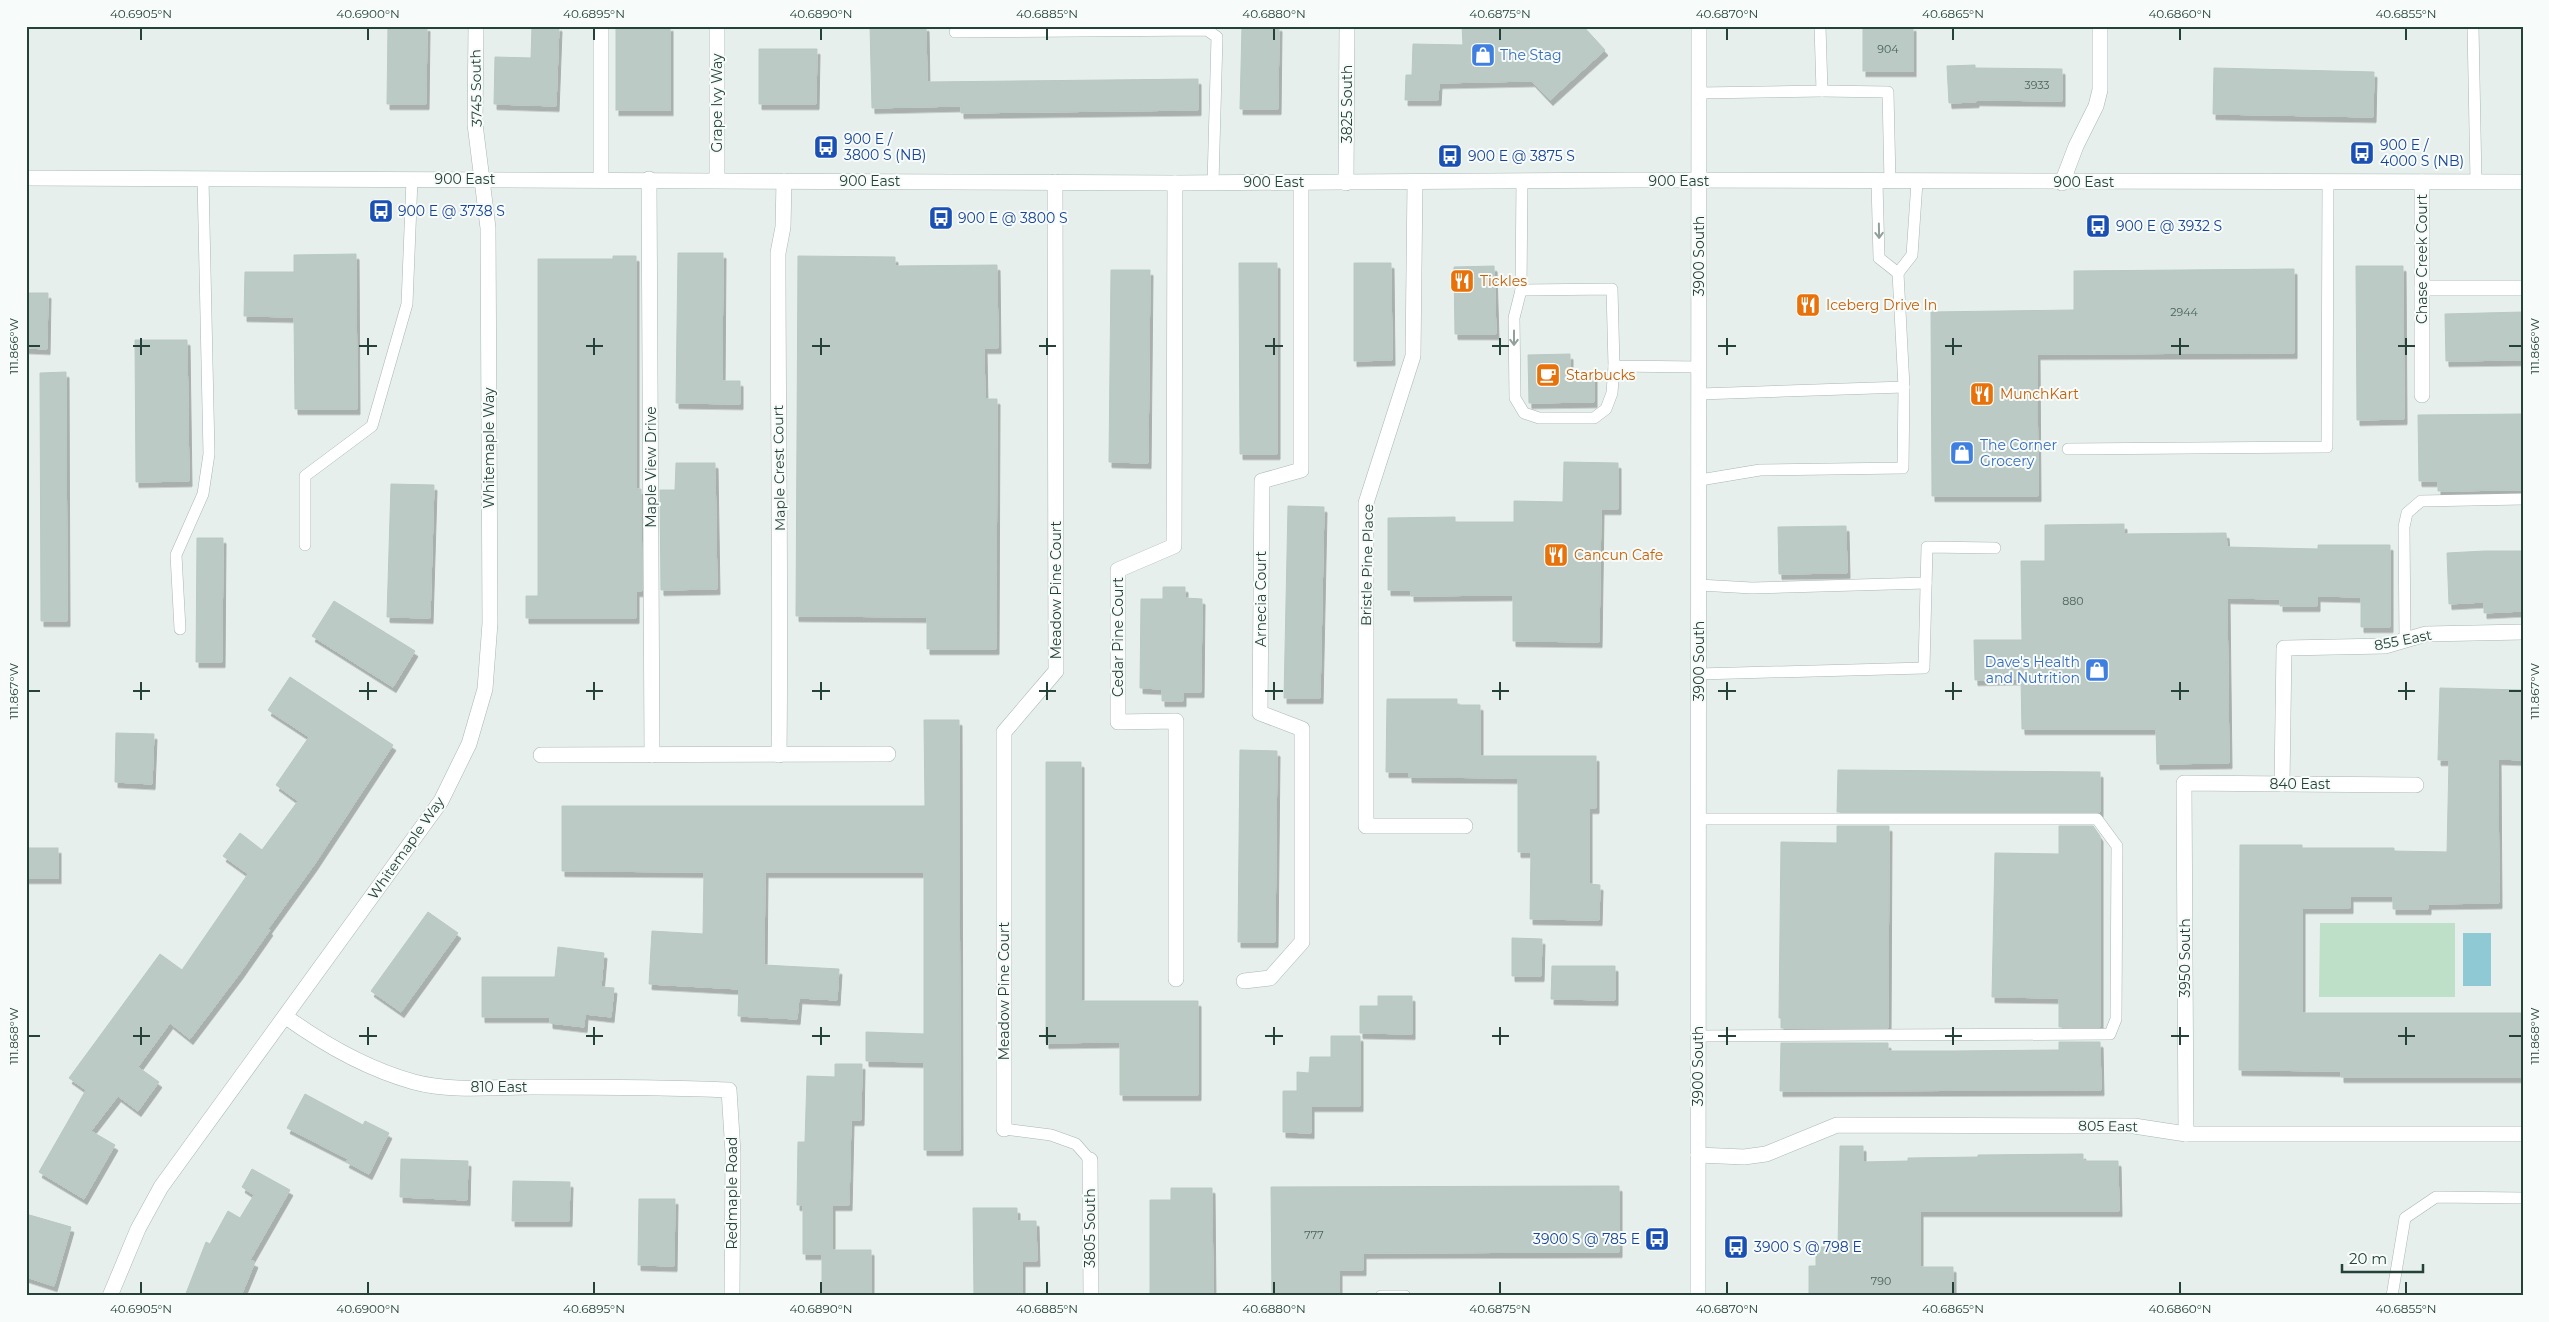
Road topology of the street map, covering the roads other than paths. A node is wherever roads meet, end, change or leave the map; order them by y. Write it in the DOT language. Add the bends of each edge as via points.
graph roads {
  1 [pos="476,26"];
  2 [pos="601,26"];
  3 [pos="717,26"];
  4 [pos="1347,26"];
  5 [pos="1699,26"];
  6 [pos="1820,26"];
  7 [pos="2100,26"];
  8 [pos="2474,26"];
  9 [pos="1101,29"];
  10 [pos="954,32"];
  11 [pos="1822,91"];
  12 [pos="1699,92"];
  13 [pos="26,178"];
  14 [pos="204,178"];
  15 [pos="483,179"];
  16 [pos="601,179"];
  17 [pos="412,180"];
  18 [pos="649,180"];
  19 [pos="717,180"];
  20 [pos="784,181"];
  21 [pos="1522,181"];
  22 [pos="1699,181"];
  23 [pos="1055,182"];
  24 [pos="1175,182"];
  25 [pos="1213,182"];
  26 [pos="1301,182"];
  27 [pos="1346,182"];
  28 [pos="1415,182"];
  29 [pos="1884,182"];
  30 [pos="1917,182"];
  31 [pos="2062,182"];
  32 [pos="2328,182"];
  33 [pos="2422,182"];
  34 [pos="2476,182"];
  35 [pos="2523,182"];
  36 [pos="1898,273"];
  37 [pos="2422,288"];
  38 [pos="2523,288"];
  39 [pos="1521,290"];
  40 [pos="1614,366"];
  41 [pos="1699,367"];
  42 [pos="1904,387"];
  43 [pos="1700,394"];
  44 [pos="2422,395"];
  45 [pos="2068,449"];
  46 [pos="1700,480"];
  47 [pos="2523,498"];
  48 [pos="305,545"];
  49 [pos="1995,548"];
  50 [pos="1926,582"];
  51 [pos="1699,585"];
  52 [pos="180,629"];
  53 [pos="2523,632"];
  54 [pos="2405,640"];
  55 [pos="1699,674"];
  56 [pos="888,754"];
  57 [pos="540,755"];
  58 [pos="652,755"];
  59 [pos="779,755"];
  60 [pos="2184,783"];
  61 [pos="2282,784"];
  62 [pos="2416,785"];
  63 [pos="1699,819"];
  64 [pos="1466,826"];
  65 [pos="1176,979"];
  66 [pos="1244,982"];
  67 [pos="286,1017"];
  68 [pos="1698,1036"];
  69 [pos="729,1090"];
  70 [pos="1004,1129"];
  71 [pos="2186,1134"];
  72 [pos="2523,1134"];
  73 [pos="1698,1155"];
  74 [pos="1090,1160"];
  75 [pos="2523,1198"];
  76 [pos="110,1296"];
  77 [pos="732,1296"];
  78 [pos="1090,1296"];
  79 [pos="1381,1296"];
  80 [pos="1405,1296"];
  81 [pos="1698,1296"];
  82 [pos="2392,1296"];
  1 -- 15 [label="street, 3745 South" via="475,124"];
  2 -- 16 [label="street"];
  3 -- 19 [label="street, Grape Ivy Way"];
  4 -- 27 [label="street, 3825 South"];
  5 -- 12 [label="street, 3900 South"];
  6 -- 11 [label="lane"];
  7 -- 31 [label="street" via="2100,90"];
  8 -- 34 [label="lane"];
  9 -- 10 [label="lane"];
  9 -- 25 [label="lane" via="1207,30 1217,37"];
  11 -- 12 [label="lane"];
  11 -- 29 [label="lane" via="1888,92"];
  12 -- 22 [label="street, 3900 South"];
  13 -- 14 [label="street, 900 East"];
  14 -- 17 [label="street, 900 East"];
  14 -- 52 [label="lane" via="209,454 203,494 176,555"];
  15 -- 16 [label="street, 900 East"];
  15 -- 17 [label="street, 900 East"];
  15 -- 67 [label="street, Whitemaple Way" via="488,228 490,623 485,689 469,744 441,801"];
  16 -- 18 [label="street, 900 East"];
  17 -- 48 [label="lane" via="407,304 372,426 305,476"];
  18 -- 19 [label="street, 900 East"];
  18 -- 58 [label="street, Maple View Drive"];
  19 -- 20 [label="street, 900 East"];
  20 -- 23 [label="street, 900 East"];
  20 -- 59 [label="street, Maple Crest Court" via="783,227 778,253"];
  21 -- 22 [label="street, 900 East"];
  21 -- 28 [label="street, 900 East"];
  21 -- 39 [label="lane"];
  22 -- 29 [label="street, 900 East"];
  22 -- 41 [label="street, 3900 South"];
  23 -- 24 [label="street, 900 East"];
  23 -- 70 [label="street, Meadow Pine Court" via="1056,672 1004,732"];
  24 -- 25 [label="street, 900 East"];
  24 -- 65 [label="street, Cedar Pine Court" via="1174,546 1118,570 1118,722 1176,722"];
  25 -- 26 [label="street, 900 East"];
  26 -- 27 [label="street, 900 East"];
  26 -- 66 [label="street, Arnecia Court" via="1302,470 1262,482 1260,713 1302,729 1302,942 1270,978"];
  27 -- 28 [label="street, 900 East"];
  28 -- 64 [label="street, Bristle Pine Place" via="1413,356 1366,503 1366,826"];
  29 -- 30 [label="street, 900 East"];
  29 -- 36 [label="lane, one-way" via="1879,258"];
  30 -- 31 [label="street, 900 East"];
  30 -- 36 [label="lane" via="1912,255"];
  31 -- 32 [label="street, 900 East"];
  32 -- 33 [label="street, 900 East"];
  32 -- 45 [label="lane" via="2327,447"];
  33 -- 34 [label="street, 900 East"];
  33 -- 37 [label="street, Chase Creek Court"];
  34 -- 35 [label="street, 900 East"];
  36 -- 42 [label="lane"];
  37 -- 38 [label="street"];
  37 -- 44 [label="street, Chase Creek Court"];
  39 -- 40 [label="lane" via="1612,289"];
  39 -- 40 [label="lane, one-way" via="1514,318 1515,398 1524,412 1539,418 1594,418 1606,409 1612,392"];
  40 -- 41 [label="lane"];
  41 -- 43 [label="street, 3900 South"];
  42 -- 43 [label="lane"];
  42 -- 46 [label="lane" via="1903,468 1760,470"];
  43 -- 46 [label="street, 3900 South"];
  46 -- 51 [label="street, 3900 South"];
  47 -- 54 [label="lane" via="2421,501 2407,513 2404,527"];
  49 -- 50 [label="lane" via="1927,547"];
  50 -- 51 [label="lane" via="1752,588"];
  50 -- 55 [label="lane" via="1924,668"];
  51 -- 55 [label="street, 3900 South"];
  53 -- 54 [label="street, 855 East" via="2426,634"];
  54 -- 61 [label="street, 855 East" via="2385,646 2284,648"];
  55 -- 63 [label="street, 3900 South"];
  56 -- 59 [label="street"];
  57 -- 58 [label="street"];
  58 -- 59 [label="street"];
  60 -- 61 [label="street, 840 East"];
  60 -- 71 [label="street, 3950 South"];
  61 -- 62 [label="street, 840 East"];
  63 -- 68 [label="street, 3900 South"];
  63 -- 68 [label="lane" via="2097,819 2117,846 2117,855 2116,1019 2110,1034"];
  67 -- 69 [label="street, 810 East" via="341,1052 375,1069 416,1082 482,1087"];
  67 -- 76 [label="street, Whitemaple Way" via="161,1187 138,1229"];
  68 -- 73 [label="street, 3900 South"];
  69 -- 77 [label="street, Redmaple Road" via="733,1153"];
  70 -- 74 [label="lane" via="1050,1134 1076,1144"];
  71 -- 72 [label="street, 805 East"];
  71 -- 73 [label="street, 805 East" via="2134,1126 1837,1125 1766,1154 1744,1157"];
  73 -- 81 [label="street, 3900 South"];
  74 -- 78 [label="street, 3805 South"];
  75 -- 82 [label="lane" via="2436,1197 2405,1218"];
  79 -- 80 [label="lane"];
}
